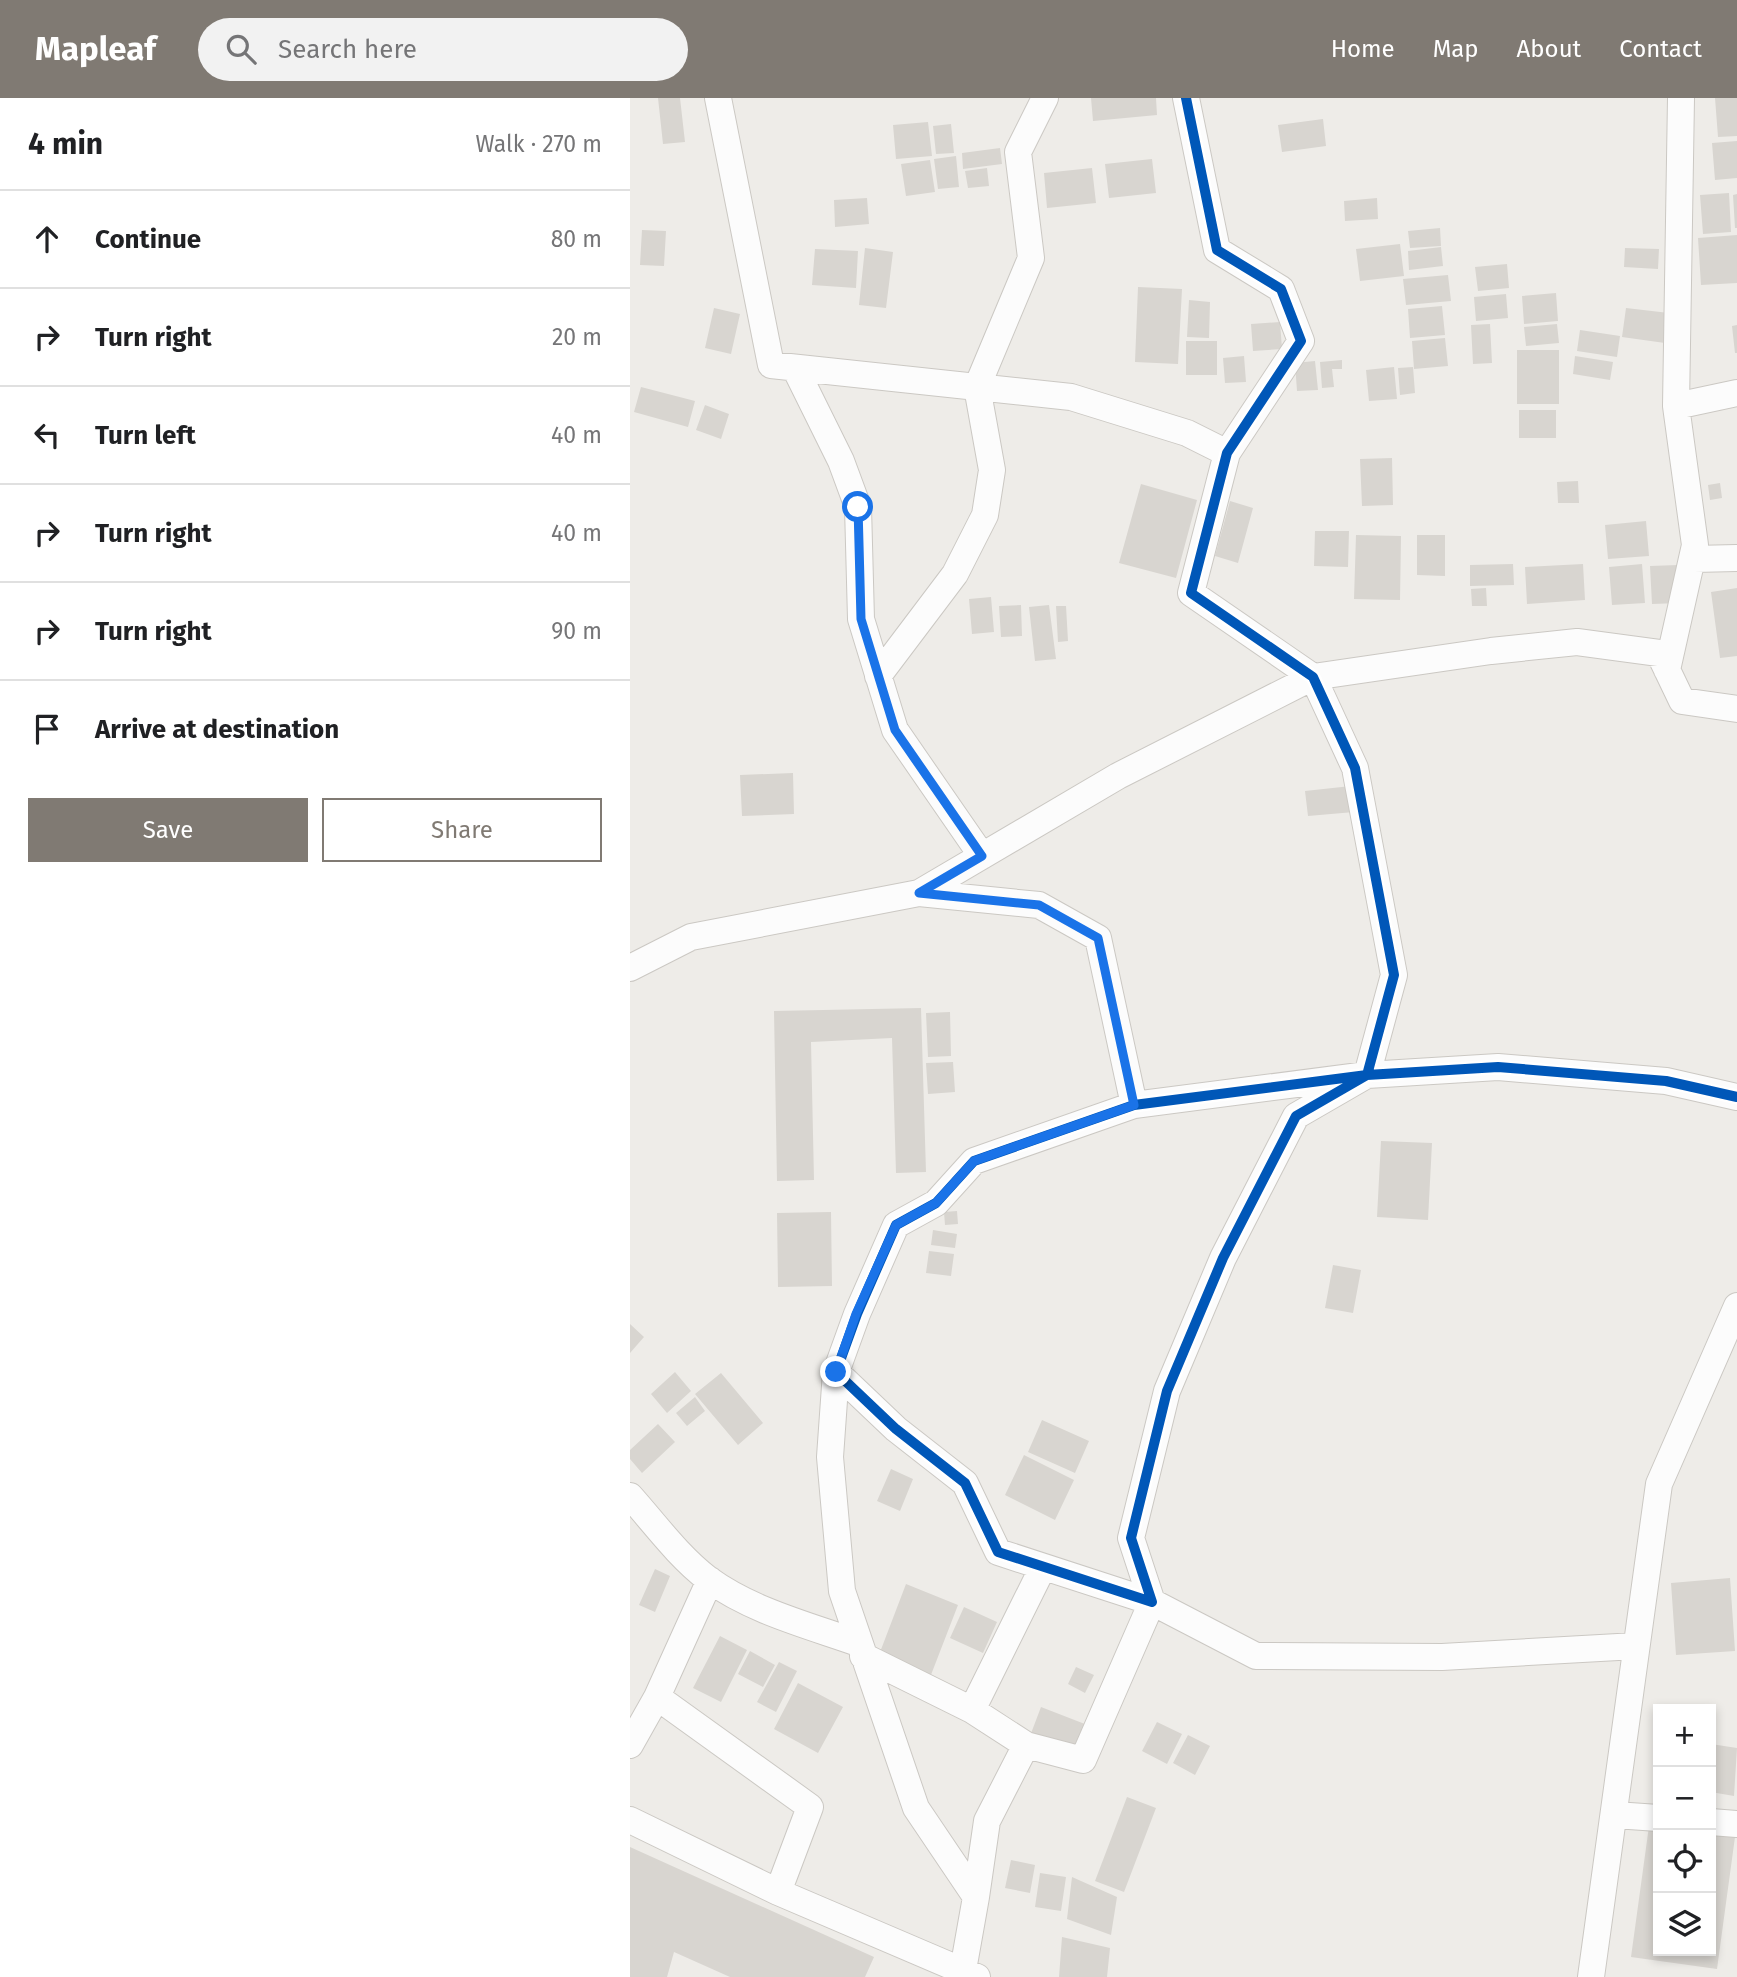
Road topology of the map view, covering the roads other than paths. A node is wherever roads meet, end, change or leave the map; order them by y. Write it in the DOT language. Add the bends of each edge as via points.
graph roads {
  1 [pos="718,98"];
  2 [pos="1045,98"];
  3 [pos="1186,98"];
  4 [pos="1681,98"];
  5 [pos="795,368"];
  6 [pos="977,387"];
  7 [pos="1737,393"];
  8 [pos="1675,406"];
  9 [pos="1227,453"];
  10 [pos="1737,558"];
  11 [pos="1694,559"];
  12 [pos="1667,670"];
  13 [pos="878,676"];
  14 [pos="1313,677"];
  15 [pos="1737,709"];
  16 [pos="982,856"];
  17 [pos="919,893"];
  18 [pos="630,968"];
  19 [pos="1367,1075"];
  20 [pos="1737,1097"];
  21 [pos="1134,1105"];
  22 [pos="1737,1306"];
  23 [pos="836,1372"];
  24 [pos="630,1496"];
  25 [pos="1043,1567"];
  26 [pos="710,1580"];
  27 [pos="1152,1602"];
  28 [pos="1636,1646"];
  29 [pos="860,1649"];
  30 [pos="657,1697"];
  31 [pos="972,1710"];
  32 [pos="630,1745"];
  33 [pos="1026,1745"];
  34 [pos="1615,1815"];
  35 [pos="1653,1818"];
  36 [pos="630,1820"];
  37 [pos="1716,1822"];
  38 [pos="1737,1824"];
  39 [pos="778,1892"];
  40 [pos="976,1897"];
  41 [pos="970,1974"];
  42 [pos="1591,1977"];
  1 -- 5 [label="street" via="771,365"];
  2 -- 6 [label="street" via="1018,152 1031,258"];
  3 -- 9 [label="street" via="1217,250 1281,289 1301,341"];
  4 -- 8 [label="street"];
  5 -- 6 [label="street"];
  5 -- 13 [label="street" via="841,461 858,507 861,619"];
  6 -- 9 [label="street" via="1071,397 1187,433"];
  6 -- 13 [label="street" via="992,470 985,515 954,574"];
  7 -- 8 [label="street"];
  8 -- 11 [label="street"];
  9 -- 14 [label="street" via="1191,593"];
  10 -- 11 [label="street"];
  11 -- 12 [label="street"];
  12 -- 14 [label="street" via="1659,653 1577,642"];
  12 -- 15 [label="street" via="1682,701"];
  13 -- 16 [label="street" via="895,730"];
  14 -- 16 [label="street" via="1118,776"];
  14 -- 19 [label="street" via="1355,768 1394,975"];
  16 -- 17 [label="street"];
  17 -- 18 [label="street" via="691,937"];
  17 -- 21 [label="street" via="1039,905 1098,938"];
  19 -- 20 [label="street" via="1498,1067 1666,1081"];
  19 -- 21 [label="street"];
  19 -- 27 [label="street" via="1296,1116 1223,1258 1167,1391 1131,1538"];
  21 -- 23 [label="street" via="974,1161 936,1203 896,1225"];
  22 -- 28 [label="street" via="1659,1483"];
  23 -- 25 [label="street" via="896,1429 965,1483 998,1552"];
  23 -- 29 [label="street" via="830,1457 842,1591"];
  24 -- 26 [label="street" via="684,1559"];
  25 -- 27 [label="street"];
  25 -- 31 [label="street"];
  26 -- 29 [label="street" via="768,1612"];
  26 -- 30 [label="street"];
  27 -- 28 [label="street" via="1256,1656 1442,1657"];
  27 -- 33 [label="street" via="1083,1760"];
  28 -- 34 [label="street"];
  29 -- 31 [label="street"];
  29 -- 40 [label="street" via="916,1808"];
  30 -- 32 [label="street"];
  30 -- 39 [label="street" via="810,1807"];
  31 -- 33 [label="street"];
  33 -- 40 [label="street" via="987,1821"];
  34 -- 35 [label="street"];
  34 -- 42 [label="street"];
  36 -- 39 [label="street"];
  37 -- 38 [label="street"];
  39 -- 41 [label="street"];
  40 -- 41 [label="street"];
}
